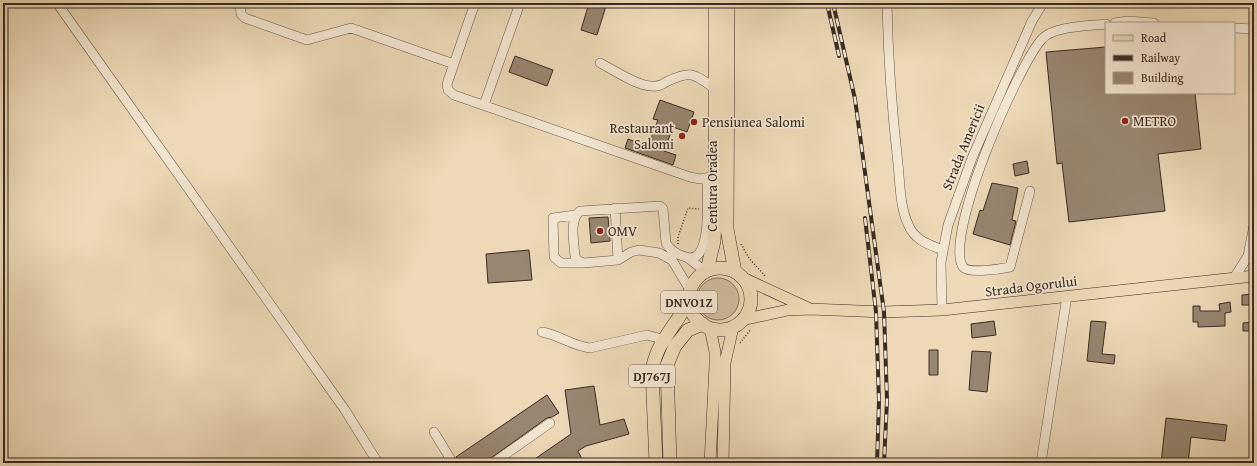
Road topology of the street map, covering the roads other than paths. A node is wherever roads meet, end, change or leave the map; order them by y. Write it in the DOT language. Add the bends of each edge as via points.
graph roads {
  1 [pos="57,3"];
  2 [pos="240,3"];
  3 [pos="475,3"];
  4 [pos="520,3"];
  5 [pos="715,3"];
  6 [pos="728,3"];
  7 [pos="887,3"];
  8 [pos="1043,3"];
  9 [pos="1121,22"];
  10 [pos="1140,22"];
  11 [pos="1105,24"];
  12 [pos="1235,28"];
  13 [pos="1254,29"];
  14 [pos="600,63"];
  15 [pos="454,64"];
  16 [pos="714,88"];
  17 [pos="484,105"];
  18 [pos="707,178"];
  19 [pos="1030,191"];
  20 [pos="615,208"];
  21 [pos="575,215"];
  22 [pos="1254,226"];
  23 [pos="943,250"];
  24 [pos="688,258"];
  25 [pos="618,260"];
  26 [pos="583,263"];
  27 [pos="706,271"];
  28 [pos="739,275"];
  29 [pos="1254,276"];
  30 [pos="1234,278"];
  31 [pos="690,294"];
  32 [pos="1067,296"];
  33 [pos="810,309"];
  34 [pos="942,310"];
  35 [pos="737,323"];
  36 [pos="706,326"];
  37 [pos="542,332"];
  38 [pos="662,340"];
  39 [pos="550,423"];
  40 [pos="669,429"];
  41 [pos="434,432"];
  42 [pos="378,463"];
  43 [pos="453,463"];
  44 [pos="493,463"];
  45 [pos="656,463"];
  46 [pos="665,463"];
  47 [pos="670,463"];
  48 [pos="710,463"];
  49 [pos="723,463"];
  50 [pos="1041,463"];
  1 -- 42 [label="street" via="345,410"];
  2 -- 15 [label="street" via="241,14 245,18 307,40 351,28"];
  3 -- 15 [label="street"];
  4 -- 17 [label="street"];
  5 -- 16 [label="highway, Centura Oradea / DNVO1Z"];
  6 -- 28 [label="highway, Centura Oradea / DNVO1Z" via="727,229"];
  7 -- 23 [label="street" via="895,134 907,224 916,237"];
  8 -- 23 [label="street, Strada Americii" via="1032,21 972,158 948,225"];
  9 -- 10 [label="street"];
  11 -- 19 [label="street" via="1054,31 1042,38 1034,50 1003,109 982,159 959,247 963,268 1010,268"];
  12 -- 13 [label="street"];
  14 -- 16 [label="street" via="652,87 682,74 692,74"];
  15 -- 17 [label="street" via="447,84 448,90 454,95"];
  16 -- 18 [label="highway, Centura Oradea / DNVO1Z"];
  17 -- 18 [label="street"];
  18 -- 24 [label="street" via="706,231 703,248 699,255"];
  18 -- 27 [label="highway, Centura Oradea / DNVO1Z" via="715,231"];
  20 -- 21 [label="street" via="580,210"];
  20 -- 24 [label="street" via="660,206 663,209 666,243 669,248"];
  20 -- 25 [label="street"];
  21 -- 26 [label="street" via="575,256"];
  21 -- 26 [label="street" via="553,218 554,257 561,263"];
  22 -- 30 [label="street" via="1248,256"];
  23 -- 34 [label="street, Strada Americii"];
  24 -- 27 [label="street"];
  25 -- 26 [label="street"];
  25 -- 31 [label="street" via="639,250 659,253 672,260"];
  27 -- 28 [label="highway, DNVO1Z" via="726,268"];
  27 -- 31 [label="highway, DNVO1Z" via="694,282"];
  28 -- 33 [label="main road, Strada Ogorului"];
  28 -- 35 [label="highway, DNVO1Z" via="750,295 750,304"];
  29 -- 30 [label="main road, Strada Ogorului"];
  30 -- 32 [label="main road, Strada Ogorului"];
  31 -- 36 [label="highway, DNVO1Z" via="690,306 697,320"];
  31 -- 38 [label="highway, DJ767J" via="676,322"];
  32 -- 34 [label="main road, Strada Ogorului"];
  32 -- 50 [label="street"];
  33 -- 34 [label="main road, Strada Ogorului" via="884,312"];
  33 -- 35 [label="main road, Strada Ogorului" via="788,310"];
  35 -- 36 [label="highway, DNVO1Z" via="725,329"];
  35 -- 49 [label="main road, DNVO1Z" via="725,363"];
  36 -- 40 [label="highway, DJ767J" via="688,330 675,346 667,365"];
  36 -- 48 [label="main road, DNVO1Z" via="715,352"];
  37 -- 38 [label="street" via="590,348 647,335"];
  38 -- 45 [label="highway, DJ767J" via="654,357 652,371"];
  39 -- 44 [label="street"];
  40 -- 46 [label="street" via="664,440"];
  40 -- 47 [label="highway, DJ767J"];
  41 -- 43 [label="street"];
}
